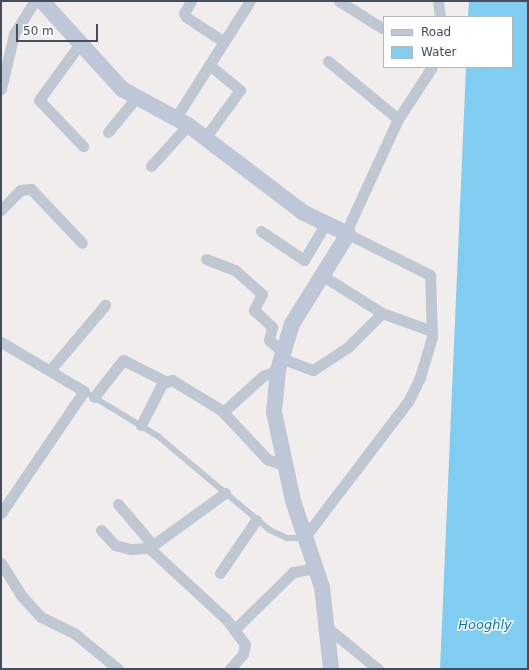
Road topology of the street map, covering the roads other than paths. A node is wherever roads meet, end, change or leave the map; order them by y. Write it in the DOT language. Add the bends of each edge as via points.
graph roads {
  1 [pos="35,1"];
  2 [pos="42,1"];
  3 [pos="191,1"];
  4 [pos="250,1"];
  5 [pos="339,1"];
  6 [pos="438,1"];
  7 [pos="440,16"];
  8 [pos="382,28"];
  9 [pos="224,42"];
  10 [pos="79,45"];
  11 [pos="328,61"];
  12 [pos="209,65"];
  13 [pos="431,68"];
  14 [pos="1,89"];
  15 [pos="137,97"];
  16 [pos="398,119"];
  17 [pos="182,122"];
  18 [pos="108,132"];
  19 [pos="205,138"];
  20 [pos="83,146"];
  21 [pos="151,166"];
  22 [pos="1,210"];
  23 [pos="326,223"];
  24 [pos="261,231"];
  25 [pos="347,233"];
  26 [pos="82,243"];
  27 [pos="206,259"];
  28 [pos="323,276"];
  29 [pos="105,305"];
  30 [pos="382,313"];
  31 [pos="432,331"];
  32 [pos="1,342"];
  33 [pos="281,360"];
  34 [pos="51,369"];
  35 [pos="165,381"];
  36 [pos="89,394"];
  37 [pos="223,412"];
  38 [pos="141,425"];
  39 [pos="285,466"];
  40 [pos="225,493"];
  41 [pos="118,504"];
  42 [pos="1,513"];
  43 [pos="256,520"];
  44 [pos="101,530"];
  45 [pos="304,538"];
  46 [pos="151,547"];
  47 [pos="1,563"];
  48 [pos="315,568"];
  49 [pos="220,573"];
  50 [pos="324,625"];
  51 [pos="234,630"];
  52 [pos="118,669"];
  53 [pos="230,669"];
  54 [pos="331,669"];
  55 [pos="378,669"];
  1 -- 14 [label="street" via="14,34"];
  2 -- 10 [label="street"];
  3 -- 9 [label="street" via="184,13 186,17"];
  4 -- 9 [label="street"];
  5 -- 8 [label="street"];
  6 -- 7 [label="street"];
  9 -- 12 [label="street"];
  10 -- 15 [label="street" via="122,89"];
  10 -- 20 [label="street" via="39,100"];
  11 -- 16 [label="street"];
  12 -- 17 [label="street"];
  12 -- 19 [label="street" via="240,90"];
  13 -- 16 [label="street"];
  15 -- 17 [label="street"];
  15 -- 18 [label="street"];
  16 -- 25 [label="street"];
  17 -- 19 [label="street"];
  17 -- 21 [label="street"];
  19 -- 23 [label="street" via="304,213"];
  22 -- 26 [label="street" via="20,190 31,189"];
  23 -- 24 [label="street" via="304,260"];
  23 -- 25 [label="street"];
  25 -- 28 [label="street"];
  25 -- 31 [label="street" via="430,275"];
  27 -- 33 [label="street" via="235,270 262,294 254,310 272,327 269,340"];
  28 -- 30 [label="street"];
  28 -- 33 [label="street" via="292,324"];
  29 -- 34 [label="street"];
  30 -- 31 [label="street"];
  30 -- 33 [label="street" via="352,343 313,370"];
  31 -- 45 [label="street" via="420,377 409,400"];
  32 -- 34 [label="street"];
  33 -- 37 [label="street"];
  33 -- 39 [label="street" via="274,412"];
  34 -- 36 [label="street"];
  35 -- 36 [label="street" via="122,360"];
  35 -- 37 [label="street" via="172,380"];
  35 -- 38 [label="street"];
  36 -- 38 [label="lane"];
  36 -- 42 [label="street"];
  37 -- 39 [label="street" via="267,459"];
  38 -- 40 [label="lane"];
  39 -- 45 [label="street"];
  40 -- 43 [label="lane"];
  40 -- 46 [label="street"];
  41 -- 46 [label="street"];
  43 -- 45 [label="lane" via="278,535"];
  43 -- 49 [label="street"];
  44 -- 46 [label="street" via="115,545 130,549"];
  45 -- 48 [label="street"];
  46 -- 51 [label="street"];
  47 -- 52 [label="street" via="22,597 42,617 74,633"];
  48 -- 50 [label="street" via="324,594"];
  48 -- 51 [label="street" via="294,572"];
  50 -- 54 [label="street"];
  50 -- 55 [label="street"];
  51 -- 53 [label="street" via="246,647"];
}
